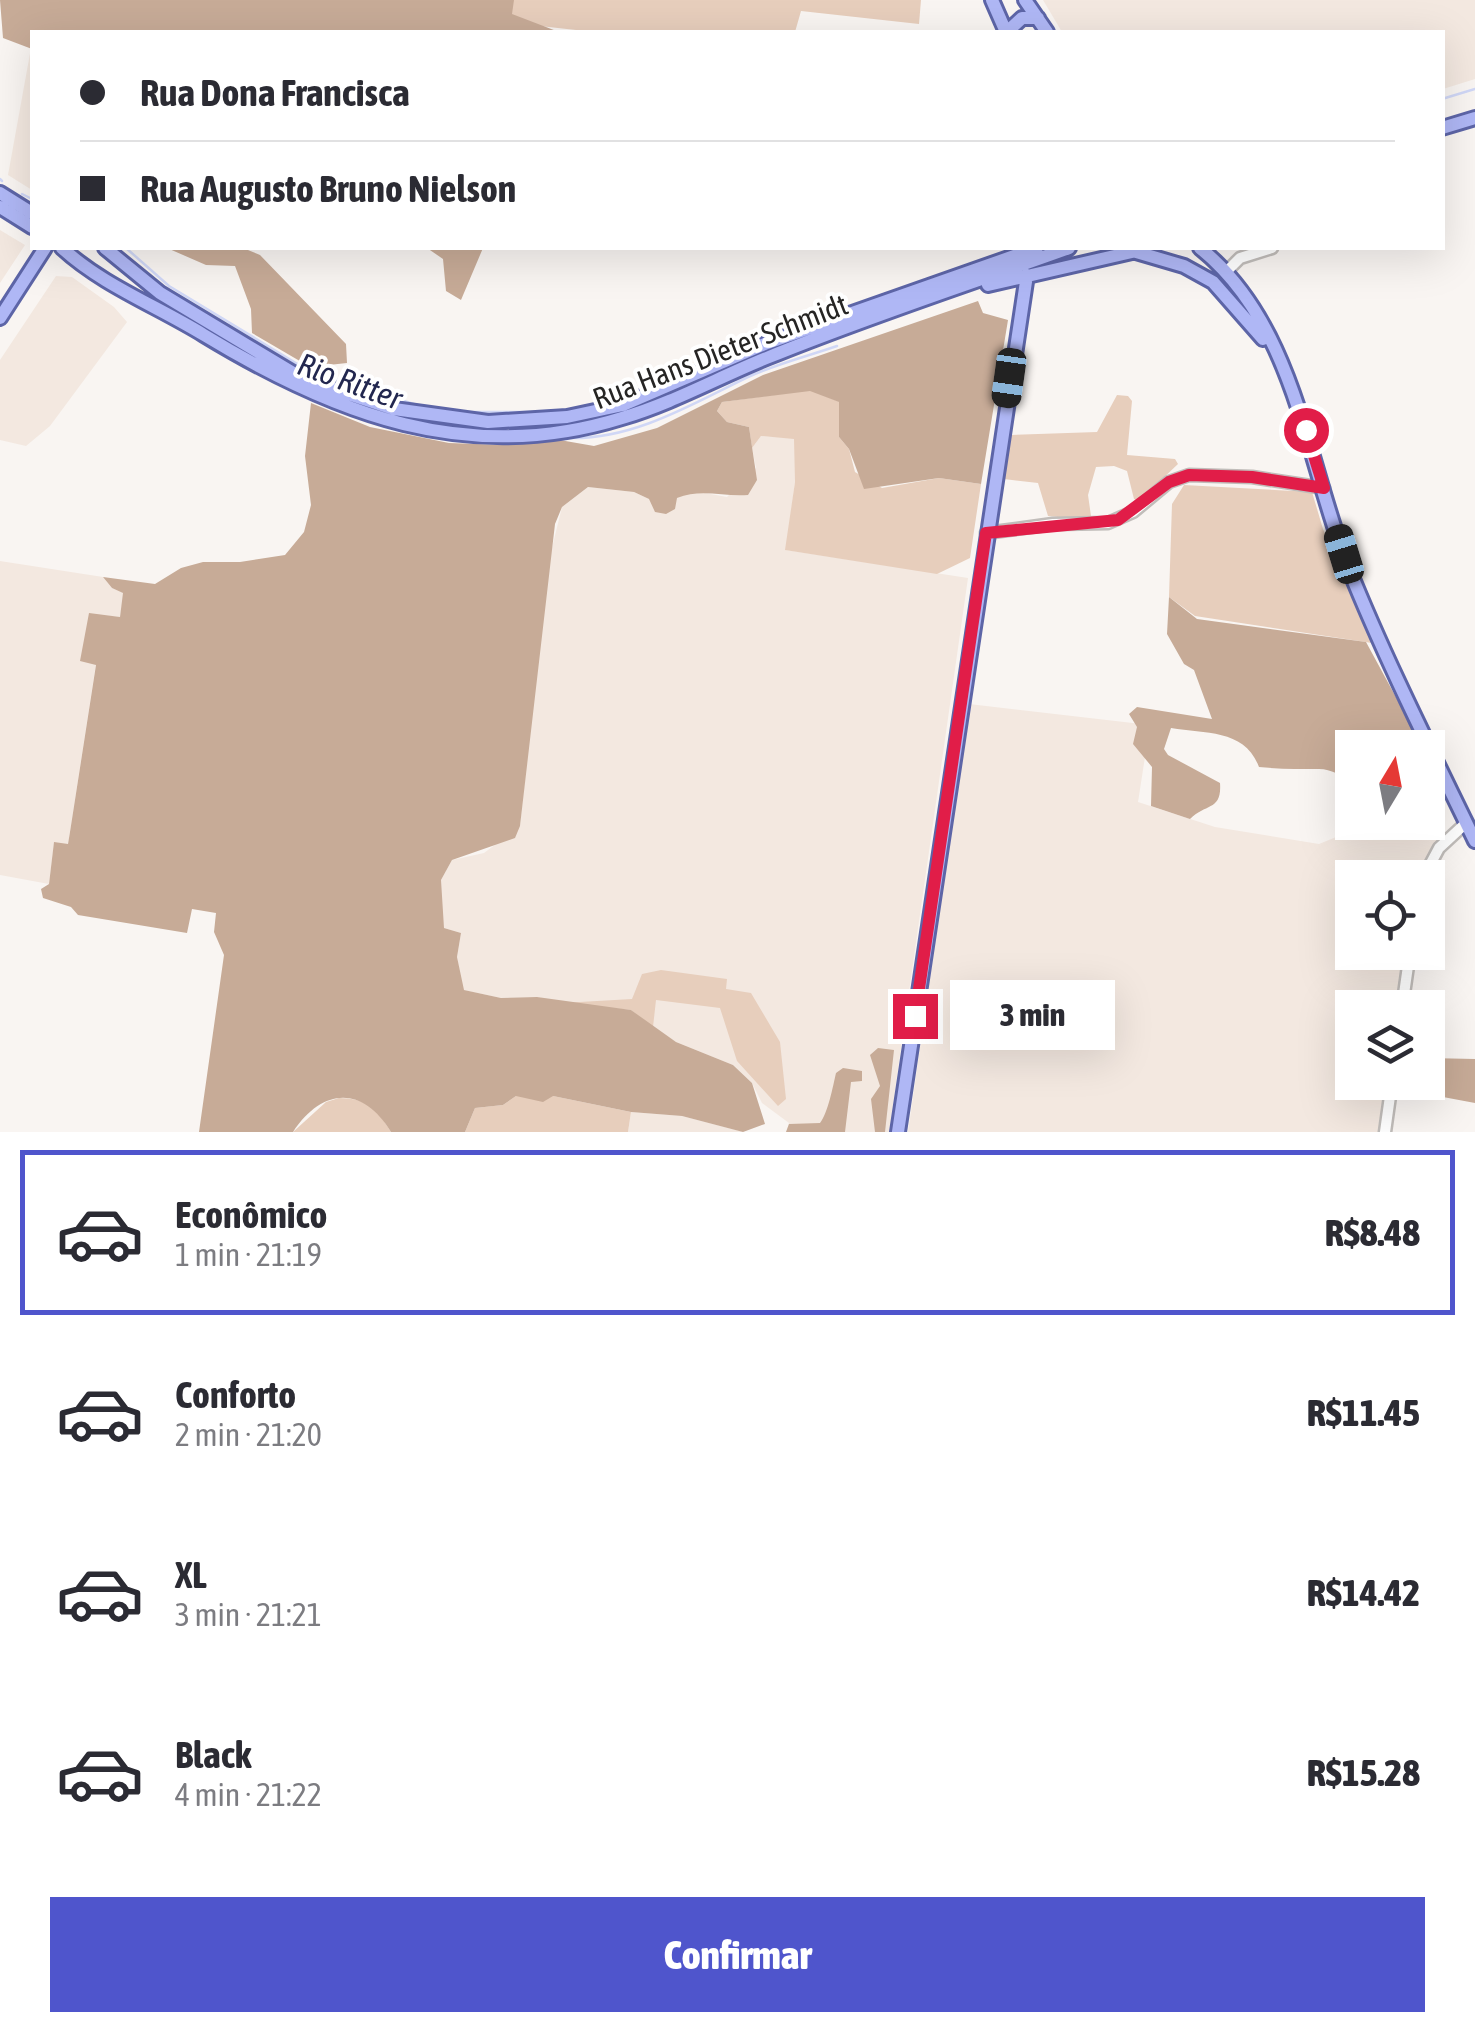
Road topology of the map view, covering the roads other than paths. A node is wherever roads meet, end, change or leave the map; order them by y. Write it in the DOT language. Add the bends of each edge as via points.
graph roads {
  1 [pos="1025,0"];
  2 [pos="1035,0"];
  3 [pos="993,1"];
  4 [pos="1038,18"];
  5 [pos="1006,30"];
  6 [pos="1009,30"];
  7 [pos="1045,30"];
  8 [pos="1475,115"];
  9 [pos="1445,124"];
  10 [pos="0,194"];
  11 [pos="0,207"];
  12 [pos="30,212"];
  13 [pos="30,226"];
  14 [pos="44,250"];
  15 [pos="65,250"];
  16 [pos="108,250"];
  17 [pos="1016,250"];
  18 [pos="1032,250"];
  19 [pos="1063,250"];
  20 [pos="1202,250"];
  21 [pos="1218,250"];
  22 [pos="1266,250"];
  23 [pos="1131,251"];
  24 [pos="126,260"];
  25 [pos="1224,268"];
  26 [pos="1026,274"];
  27 [pos="110,282"];
  28 [pos="1001,282"];
  29 [pos="1213,282"];
  30 [pos="918,298"];
  31 [pos="1020,304"];
  32 [pos="0,318"];
  33 [pos="1276,357"];
  34 [pos="1324,488"];
  35 [pos="986,533"];
  36 [pos="1466,823"];
  37 [pos="1475,841"];
  38 [pos="1432,860"];
  39 [pos="1389,1100"];
  40 [pos="898,1132"];
  41 [pos="1385,1132"];
  1 -- 4 [label="main road"];
  2 -- 4 [label="street"];
  3 -- 5 [label="main road"];
  4 -- 6 [label="main road" via="1022,18"];
  4 -- 7 [label="main road"];
  8 -- 9 [label="main road"];
  10 -- 12 [label="main road"];
  11 -- 13 [label="main road"];
  14 -- 32 [label="main road"];
  15 -- 27 [label="main road, Rua Hans Dieter Schmidt"];
  16 -- 24 [label="main road, Rua Hans Dieter Schmidt"];
  17 -- 30 [label="main road"];
  18 -- 30 [label="main road, Rua Hans Dieter Schmidt"];
  19 -- 30 [label="main road, Rua Hans Dieter Schmidt"];
  20 -- 25 [label="main road"];
  21 -- 25 [label="main road"];
  22 -- 25 [label="street"];
  23 -- 26 [label="main road"];
  23 -- 29 [label="main road"];
  24 -- 27 [label="main road" via="121,277"];
  24 -- 30 [label="main road, Rua Hans Dieter Schmidt" via="160,293 303,379 394,410 488,422 567,418 623,404 781,338"];
  25 -- 29 [label="main road"];
  25 -- 33 [label="main road" via="1254,305"];
  26 -- 28 [label="main road"];
  26 -- 31 [label="main road"];
  27 -- 30 [label="main road, Rua Hans Dieter Schmidt" via="315,397 392,422 482,435 619,420"];
  28 -- 30 [label="main road"];
  28 -- 31 [label="main road"];
  29 -- 33 [label="main road"];
  31 -- 35 [label="main road"];
  33 -- 34 [label="main road"];
  34 -- 35 [label="street" via="1189,475 1118,520"];
  34 -- 36 [label="main road" via="1349,568"];
  35 -- 40 [label="main road"];
  36 -- 37 [label="main road"];
  36 -- 38 [label="street"];
  39 -- 41 [label="street"];
}
